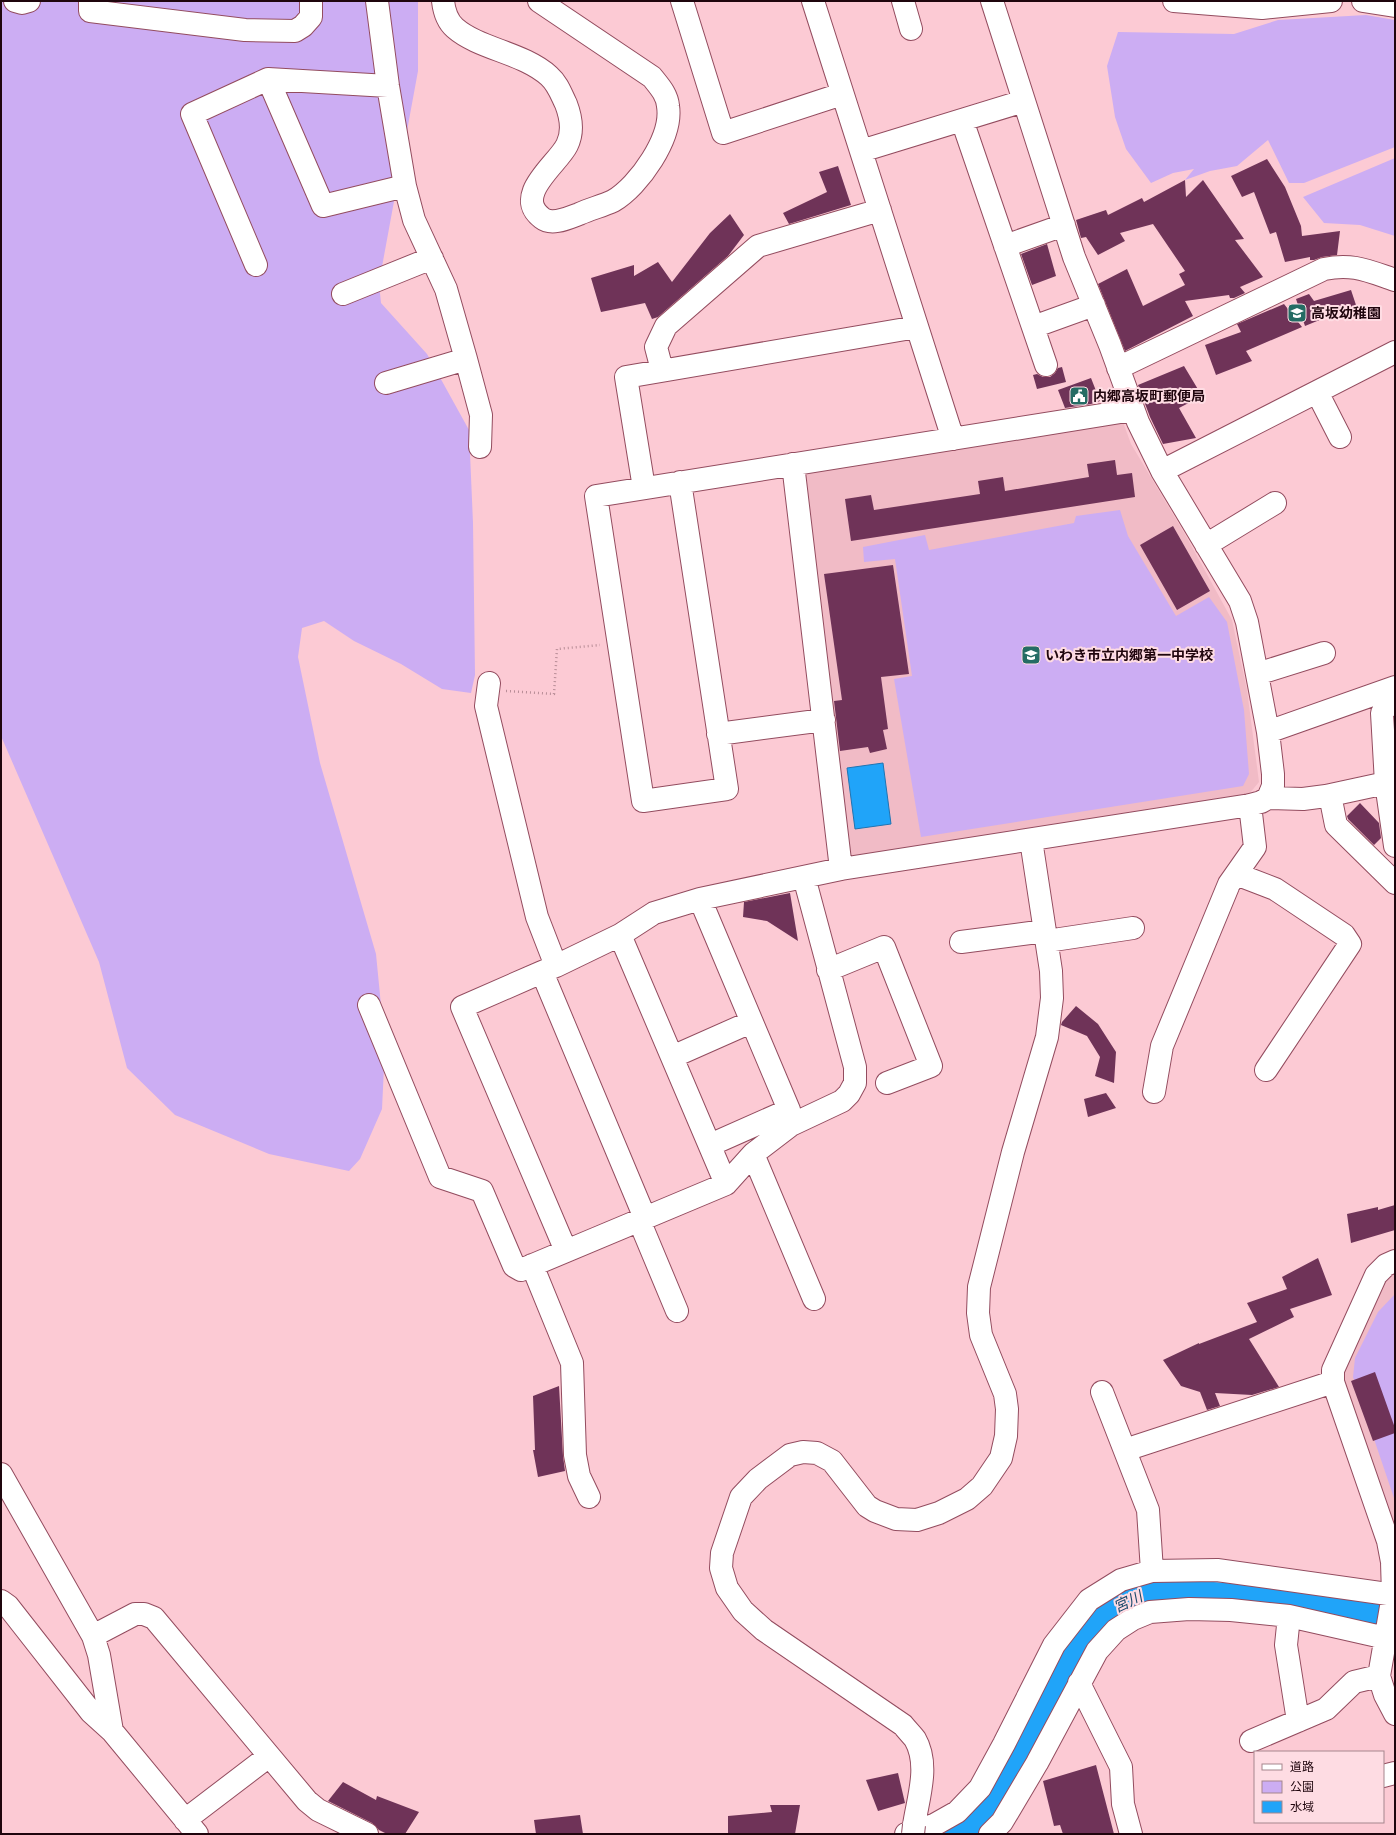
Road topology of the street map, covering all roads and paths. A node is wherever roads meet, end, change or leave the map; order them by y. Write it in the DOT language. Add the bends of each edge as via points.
graph roads {
  1 [pos="15,1"];
  2 [pos="29,1"];
  3 [pos="90,1"];
  4 [pos="311,1"];
  5 [pos="377,1"];
  6 [pos="443,1"];
  7 [pos="539,1"];
  8 [pos="682,1"];
  9 [pos="812,1"];
  10 [pos="903,1"];
  11 [pos="992,1"];
  12 [pos="1174,1"];
  13 [pos="1332,1"];
  14 [pos="1363,1"];
  15 [pos="1395,6"];
  16 [pos="912,29"];
  17 [pos="268,79"];
  18 [pos="388,86"];
  19 [pos="842,94"];
  20 [pos="1024,101"];
  21 [pos="962,120"];
  22 [pos="861,151"];
  23 [pos="405,186"];
  24 [pos="880,210"];
  25 [pos="1064,225"];
  26 [pos="1005,246"];
  27 [pos="432,258"];
  28 [pos="256,265"];
  29 [pos="1395,280"];
  30 [pos="343,294"];
  31 [pos="1094,305"];
  32 [pos="917,327"];
  33 [pos="1033,327"];
  34 [pos="1395,352"];
  35 [pos="466,359"];
  36 [pos="1046,365"];
  37 [pos="1118,368"];
  38 [pos="662,370"];
  39 [pos="386,383"];
  40 [pos="1317,392"];
  41 [pos="1133,410"];
  42 [pos="1340,437"];
  43 [pos="953,439"];
  44 [pos="480,447"];
  45 [pos="793,464"];
  46 [pos="1162,471"];
  47 [pos="680,482"];
  48 [pos="644,488"];
  49 [pos="1275,503"];
  50 [pos="1206,545"];
  51 [pos="619,643"];
  52 [pos="1324,653"];
  53 [pos="1257,674"];
  54 [pos="488,686"];
  55 [pos="1395,687"];
  56 [pos="1395,696"];
  57 [pos="824,720"];
  58 [pos="1268,732"];
  59 [pos="718,734"];
  60 [pos="1386,783"];
  61 [pos="1326,796"];
  62 [pos="1259,801"];
  63 [pos="1031,840"];
  64 [pos="1395,846"];
  65 [pos="841,869"];
  66 [pos="1236,874"];
  67 [pos="804,877"];
  68 [pos="1395,882"];
  69 [pos="700,899"];
  70 [pos="1134,928"];
  71 [pos="620,935"];
  72 [pos="1046,936"];
  73 [pos="961,942"];
  74 [pos="549,969"];
  75 [pos="828,970"];
  76 [pos="369,1005"];
  77 [pos="751,1022"];
  78 [pos="672,1057"];
  79 [pos="1266,1070"];
  80 [pos="887,1083"];
  81 [pos="1154,1092"];
  82 [pos="710,1145"];
  83 [pos="752,1154"];
  84 [pos="726,1184"];
  85 [pos="642,1219"];
  86 [pos="566,1251"];
  87 [pos="1395,1261"];
  88 [pos="532,1265"];
  89 [pos="814,1299"];
  90 [pos="676,1311"];
  91 [pos="1333,1382"];
  92 [pos="1102,1392"];
  93 [pos="1125,1450"];
  94 [pos="1,1474"];
  95 [pos="589,1497"];
  96 [pos="1152,1571"];
  97 [pos="1393,1598"];
  98 [pos="1,1601"];
  99 [pos="1289,1616"];
  100 [pos="93,1636"];
  101 [pos="1388,1637"];
  102 [pos="1379,1676"];
  103 [pos="1079,1683"];
  104 [pos="1395,1714"];
  105 [pos="1298,1721"];
  106 [pos="112,1730"];
  107 [pos="1251,1741"];
  108 [pos="269,1756"];
  109 [pos="1395,1773"];
  110 [pos="1384,1776"];
  111 [pos="912,1826"];
  112 [pos="191,1827"];
  113 [pos="367,1834"];
  114 [pos="990,1834"];
  115 [pos="1131,1834"];
  1 -- 2 [label="street"];
  3 -- 4 [label="street" via="90,11 245,30 295,31 304,26 311,17"];
  5 -- 18 [label="street"];
  6 -- 7 [label="street" via="444,12 454,27 532,65 549,76 559,88 571,117 571,130 567,145 539,180 533,199 535,213 544,220 559,221 613,200 634,184 654,158 666,131 668,106 663,92 652,77"];
  8 -- 19 [label="street" via="723,133"];
  9 -- 19 [label="street"];
  10 -- 16 [label="street"];
  11 -- 20 [label="street"];
  12 -- 13 [label="street" via="1262,8"];
  14 -- 15 [label="street"];
  17 -- 18 [label="street"];
  17 -- 23 [label="street" via="323,206"];
  17 -- 28 [label="street" via="192,114"];
  18 -- 23 [label="street"];
  19 -- 22 [label="street"];
  20 -- 21 [label="street"];
  20 -- 25 [label="street"];
  21 -- 22 [label="street"];
  21 -- 26 [label="street"];
  22 -- 24 [label="street"];
  23 -- 27 [label="street" via="414,220"];
  24 -- 32 [label="street"];
  24 -- 38 [label="street" via="758,246 666,326 656,347"];
  25 -- 26 [label="street"];
  25 -- 31 [label="street"];
  26 -- 33 [label="street"];
  27 -- 30 [label="street"];
  27 -- 35 [label="street" via="446,289"];
  29 -- 37 [label="street" via="1359,268 1340,266 1324,269"];
  31 -- 33 [label="street"];
  31 -- 37 [label="street"];
  32 -- 38 [label="street"];
  32 -- 43 [label="street"];
  33 -- 36 [label="street"];
  34 -- 40 [label="street"];
  35 -- 39 [label="street"];
  35 -- 44 [label="street" via="481,415"];
  37 -- 41 [label="street"];
  38 -- 48 [label="street" via="626,377"];
  40 -- 42 [label="street"];
  40 -- 46 [label="street"];
  41 -- 43 [label="street"];
  41 -- 46 [label="street"];
  43 -- 45 [label="street"];
  45 -- 47 [label="street"];
  45 -- 57 [label="street"];
  46 -- 50 [label="street"];
  47 -- 48 [label="street"];
  47 -- 59 [label="street"];
  48 -- 51 [label="street" via="596,496"];
  49 -- 50 [label="street"];
  50 -- 53 [label="street" via="1240,601 1247,622"];
  51 -- 54 [label="path" via="557,649 554,694"];
  51 -- 59 [label="street" via="643,801 726,789"];
  52 -- 53 [label="street"];
  53 -- 58 [label="street"];
  54 -- 74 [label="street" via="486,706"];
  55 -- 58 [label="street"];
  56 -- 60 [label="street" via="1382,713"];
  57 -- 59 [label="street"];
  57 -- 65 [label="street"];
  58 -- 62 [label="street" via="1273,786"];
  60 -- 61 [label="street"];
  60 -- 64 [label="street"];
  61 -- 62 [label="street"];
  61 -- 68 [label="street" via="1331,800 1336,824"];
  62 -- 63 [label="street"];
  62 -- 66 [label="street" via="1255,847"];
  63 -- 65 [label="street"];
  63 -- 72 [label="street"];
  65 -- 67 [label="street"];
  66 -- 79 [label="street" via="1275,889 1344,935 1350,944"];
  66 -- 81 [label="street" via="1229,884 1162,1046"];
  67 -- 69 [label="street"];
  67 -- 75 [label="street"];
  69 -- 71 [label="street" via="654,913"];
  69 -- 77 [label="street"];
  70 -- 72 [label="street"];
  71 -- 74 [label="street"];
  71 -- 78 [label="street"];
  72 -- 73 [label="street"];
  72 -- 111 [label="street" via="1052,998 1047,1037 1013,1152 979,1287 978,1313 981,1335 1004,1394 1007,1409 1006,1436 1001,1458 982,1486 966,1499 939,1513 917,1520 896,1519 867,1506 835,1464 817,1453 803,1452 790,1455 758,1479 741,1497 722,1553 721,1568 727,1588 743,1611 764,1630 903,1725 915,1740 923,1778"];
  74 -- 85 [label="street"];
  74 -- 86 [label="street" via="462,1007"];
  75 -- 80 [label="street" via="884,947 931,1066"];
  75 -- 83 [label="street" via="855,1067 855,1083 842,1102 791,1126"];
  76 -- 88 [label="street" via="440,1177 482,1191 514,1266 521,1270"];
  77 -- 78 [label="street"];
  77 -- 82 [label="street" via="789,1110"];
  78 -- 82 [label="street"];
  82 -- 84 [label="street"];
  83 -- 84 [label="street"];
  83 -- 89 [label="street"];
  84 -- 85 [label="street"];
  85 -- 86 [label="street"];
  85 -- 90 [label="street"];
  86 -- 88 [label="street"];
  87 -- 91 [label="street" via="1386,1265 1376,1275 1333,1370"];
  88 -- 95 [label="street" via="572,1364 575,1455 579,1476"];
  91 -- 93 [label="street"];
  91 -- 97 [label="street" via="1388,1541 1392,1562"];
  92 -- 93 [label="street"];
  93 -- 96 [label="street" via="1148,1510"];
  94 -- 100 [label="street"];
  96 -- 97 [label="street" via="1217,1570"];
  96 -- 111 [label="street" via="1121,1580 1089,1600 1054,1644 980,1788 957,1812 934,1824"];
  97 -- 101 [label="street"];
  98 -- 106 [label="street" via="8,1606 90,1712"];
  99 -- 101 [label="street"];
  99 -- 103 [label="street" via="1231,1610 1189,1609 1150,1612 1116,1630 1097,1651"];
  99 -- 105 [label="street" via="1286,1645"];
  100 -- 106 [label="street" via="99,1655"];
  100 -- 108 [label="street" via="135,1614 154,1618"];
  101 -- 102 [label="street"];
  102 -- 104 [label="street"];
  102 -- 105 [label="street" via="1354,1682 1326,1708"];
  103 -- 114 [label="street" via="1037,1763 1002,1822"];
  103 -- 115 [label="street" via="1121,1767 1123,1804"];
  105 -- 107 [label="street"];
  106 -- 112 [label="street"];
  108 -- 112 [label="street"];
  108 -- 113 [label="street" via="318,1810"];
  109 -- 110 [label="street"];
}
